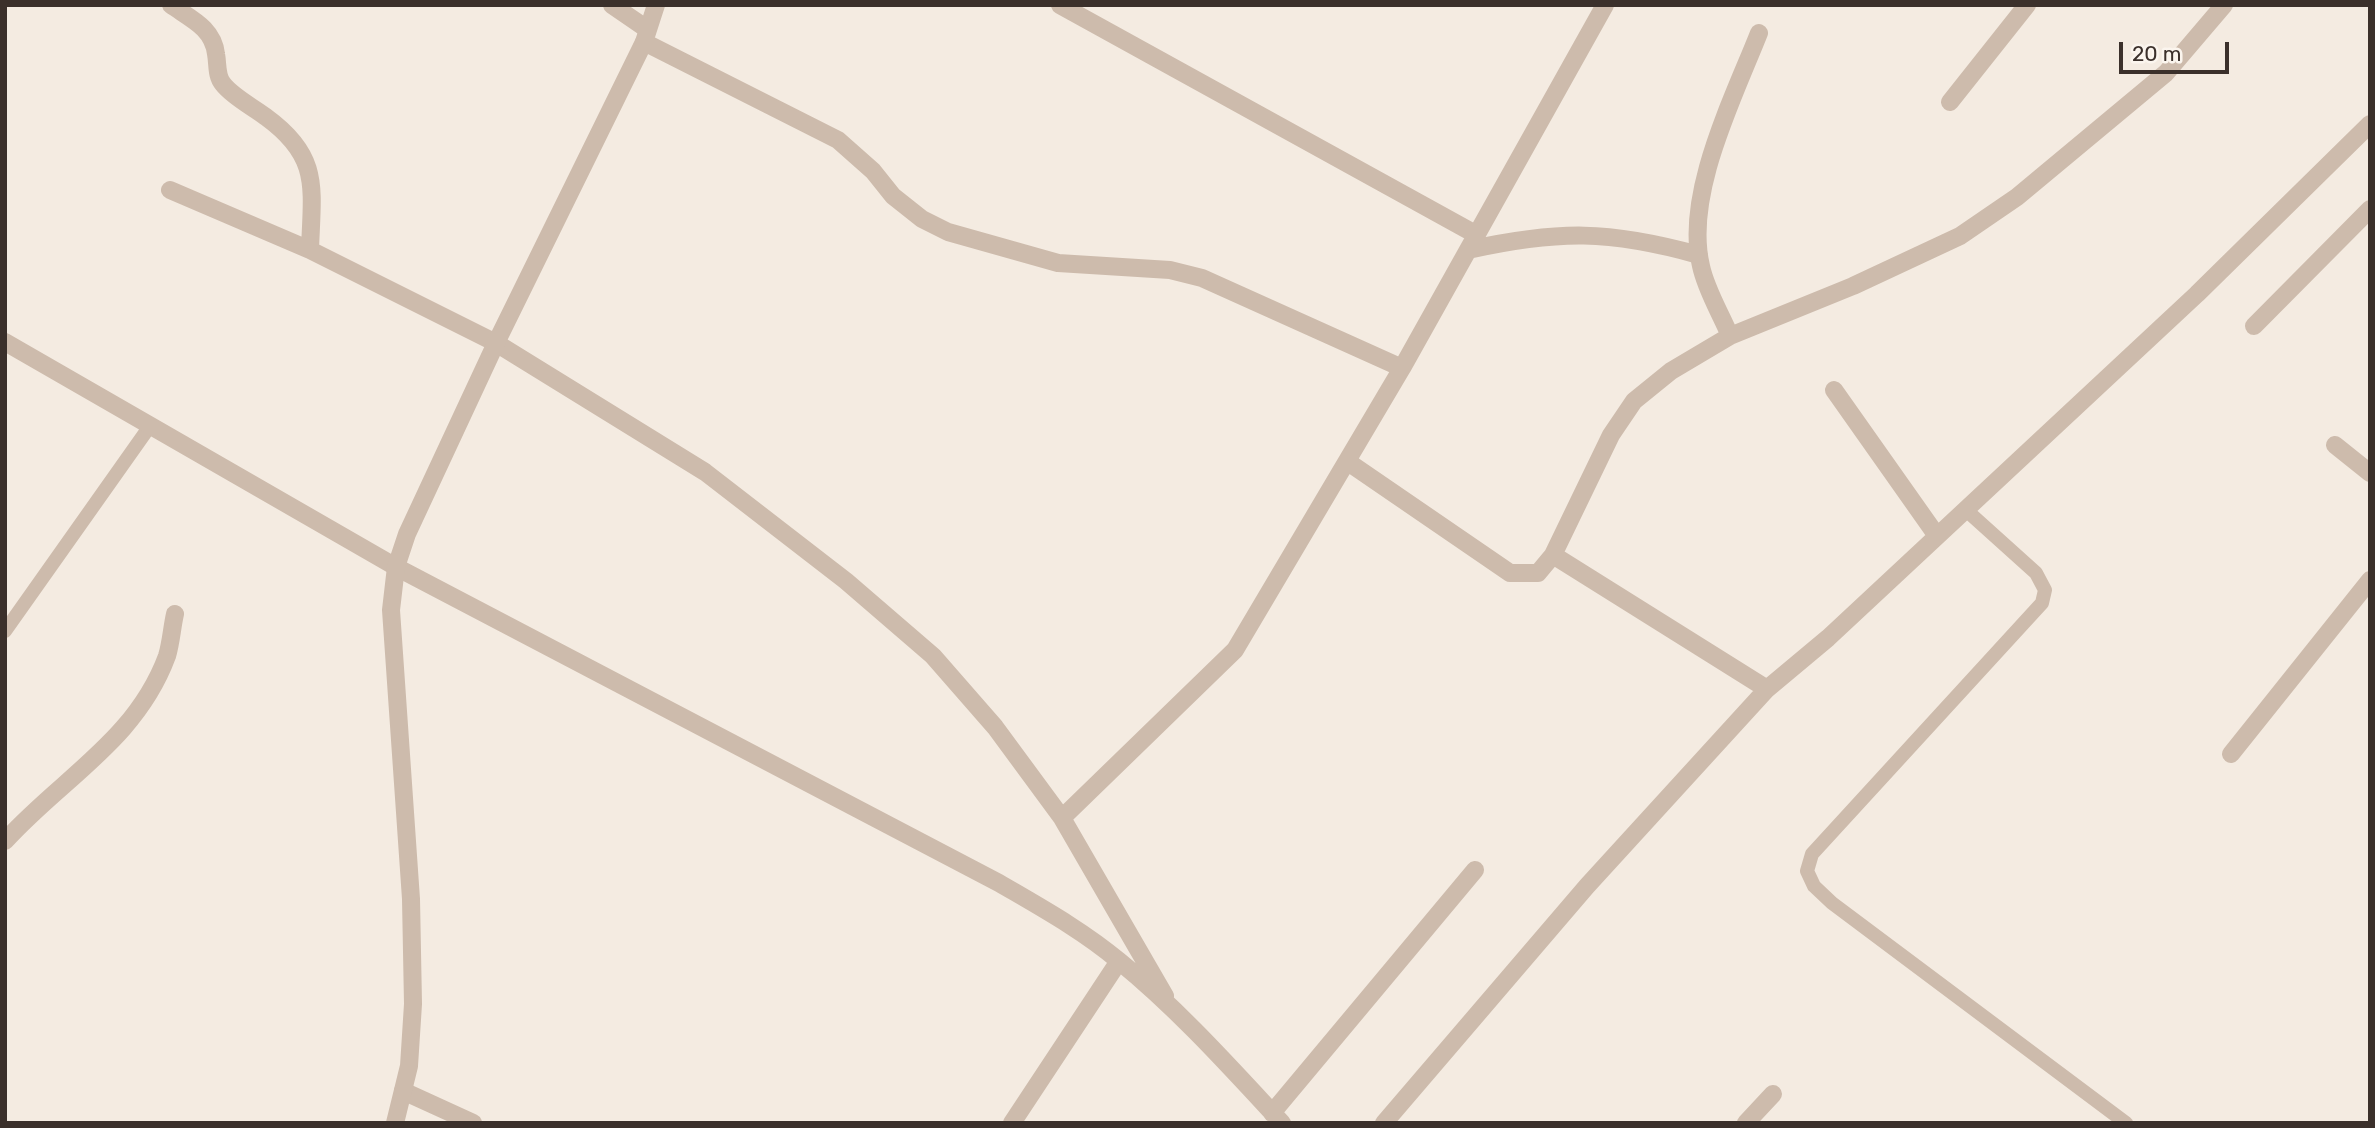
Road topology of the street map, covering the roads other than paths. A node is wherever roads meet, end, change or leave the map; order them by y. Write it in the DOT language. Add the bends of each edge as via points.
graph roads {
  1 [pos="171,5"];
  2 [pos="612,5"];
  3 [pos="656,5"];
  4 [pos="1060,5"];
  5 [pos="1605,5"];
  6 [pos="2027,5"];
  7 [pos="2224,5"];
  8 [pos="1759,33"];
  9 [pos="645,35"];
  10 [pos="1950,102"];
  11 [pos="2370,124"];
  12 [pos="170,190"];
  13 [pos="2370,209"];
  14 [pos="1473,243"];
  15 [pos="310,250"];
  16 [pos="1699,255"];
  17 [pos="2254,326"];
  18 [pos="1730,336"];
  19 [pos="5,342"];
  20 [pos="496,344"];
  21 [pos="1402,368"];
  22 [pos="1834,390"];
  23 [pos="150,426"];
  24 [pos="2335,444"];
  25 [pos="1348,462"];
  26 [pos="2370,473"];
  27 [pos="1966,510"];
  28 [pos="1937,536"];
  29 [pos="1553,555"];
  30 [pos="396,567"];
  31 [pos="2370,580"];
  32 [pos="174,614"];
  33 [pos="5,631"];
  34 [pos="1767,689"];
  35 [pos="2231,754"];
  36 [pos="1062,818"];
  37 [pos="5,841"];
  38 [pos="1475,870"];
  39 [pos="1119,961"];
  40 [pos="1174,1011"];
  41 [pos="403,1091"];
  42 [pos="1773,1094"];
  43 [pos="1277,1118"];
  44 [pos="396,1123"];
  45 [pos="473,1123"];
  46 [pos="1012,1123"];
  47 [pos="1384,1123"];
  48 [pos="1746,1123"];
  49 [pos="2126,1123"];
  1 -- 15 [label="street" via="207,29 214,40 223,84 291,135 307,162 312,186"];
  2 -- 9 [label="street"];
  3 -- 9 [label="street"];
  4 -- 14 [label="street"];
  5 -- 14 [label="street"];
  6 -- 10 [label="street"];
  7 -- 18 [label="street" via="2166,73 2017,197 1960,236"];
  8 -- 16 [label="street" via="1728,108 1702,192"];
  9 -- 20 [label="street"];
  9 -- 21 [label="street" via="838,140 893,196 948,232 1058,262 1170,270 1202,278"];
  11 -- 27 [label="street"];
  12 -- 15 [label="street"];
  13 -- 17 [label="street"];
  14 -- 16 [label="street" via="1584,234 1643,239"];
  14 -- 21 [label="street"];
  15 -- 20 [label="street"];
  16 -- 18 [label="street"];
  18 -- 29 [label="street" via="1671,371 1634,401 1611,435"];
  19 -- 23 [label="street"];
  20 -- 30 [label="street"];
  20 -- 36 [label="street" via="705,472 846,581 933,656 995,727"];
  21 -- 25 [label="street"];
  22 -- 28 [label="street"];
  23 -- 30 [label="street"];
  23 -- 33 [label="lane"];
  24 -- 26 [label="street"];
  25 -- 29 [label="street" via="1510,573 1538,573"];
  25 -- 36 [label="street" via="1235,650"];
  27 -- 28 [label="street"];
  27 -- 49 [label="lane" via="2036,573 2045,590 2042,603 1812,854 1807,871 1814,886 1832,903"];
  28 -- 34 [label="street"];
  29 -- 34 [label="street"];
  30 -- 39 [label="street" via="999,883 1074,927"];
  30 -- 41 [label="street" via="391,610 411,899 413,1004"];
  31 -- 35 [label="street"];
  32 -- 37 [label="street" via="167,654 129,724"];
  34 -- 47 [label="street" via="1587,886"];
  36 -- 40 [label="street"];
  38 -- 43 [label="street"];
  39 -- 40 [label="street"];
  39 -- 46 [label="street"];
  40 -- 43 [label="street"];
  41 -- 44 [label="street"];
  41 -- 45 [label="street"];
  42 -- 48 [label="street"];
}
